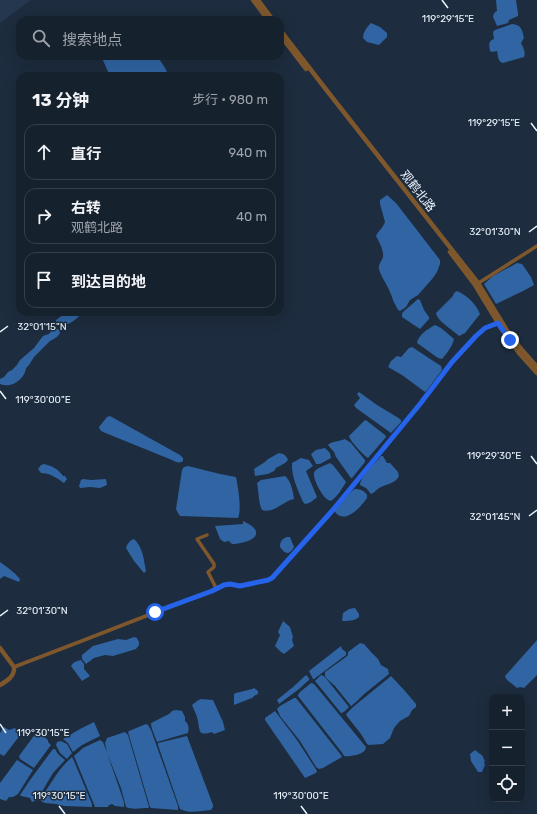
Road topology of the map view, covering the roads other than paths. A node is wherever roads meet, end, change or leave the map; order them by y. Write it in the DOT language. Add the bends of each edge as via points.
graph roads {
  1 [pos="253,0"];
  2 [pos="258,0"];
  3 [pos="265,16"];
  4 [pos="270,16"];
  5 [pos="284,35"];
  6 [pos="284,40"];
  7 [pos="537,246"];
  8 [pos="477,284"];
  9 [pos="499,322"];
  10 [pos="537,368"];
  11 [pos="537,373"];
  12 [pos="207,535"];
  13 [pos="216,588"];
  14 [pos="0,648"];
  15 [pos="14,667"];
  16 [pos="0,685"];
  1 -- 3 [label="street"];
  2 -- 4 [label="street"];
  5 -- 8 [label="street, 观鹤北路"];
  6 -- 8 [label="street, 观鹤北路"];
  7 -- 8 [label="street"];
  8 -- 9 [label="street, 观鹤北路"];
  9 -- 10 [label="street, 观鹤北路"];
  9 -- 11 [label="street, 观鹤北路"];
  9 -- 13 [label="street" via="485,328 452,362 332,511 272,578 240,586 230,584"];
  12 -- 13 [label="street" via="197,540 214,564 208,572"];
  13 -- 15 [label="street"];
  14 -- 15 [label="street"];
  15 -- 16 [label="street" via="14,674"];
}
